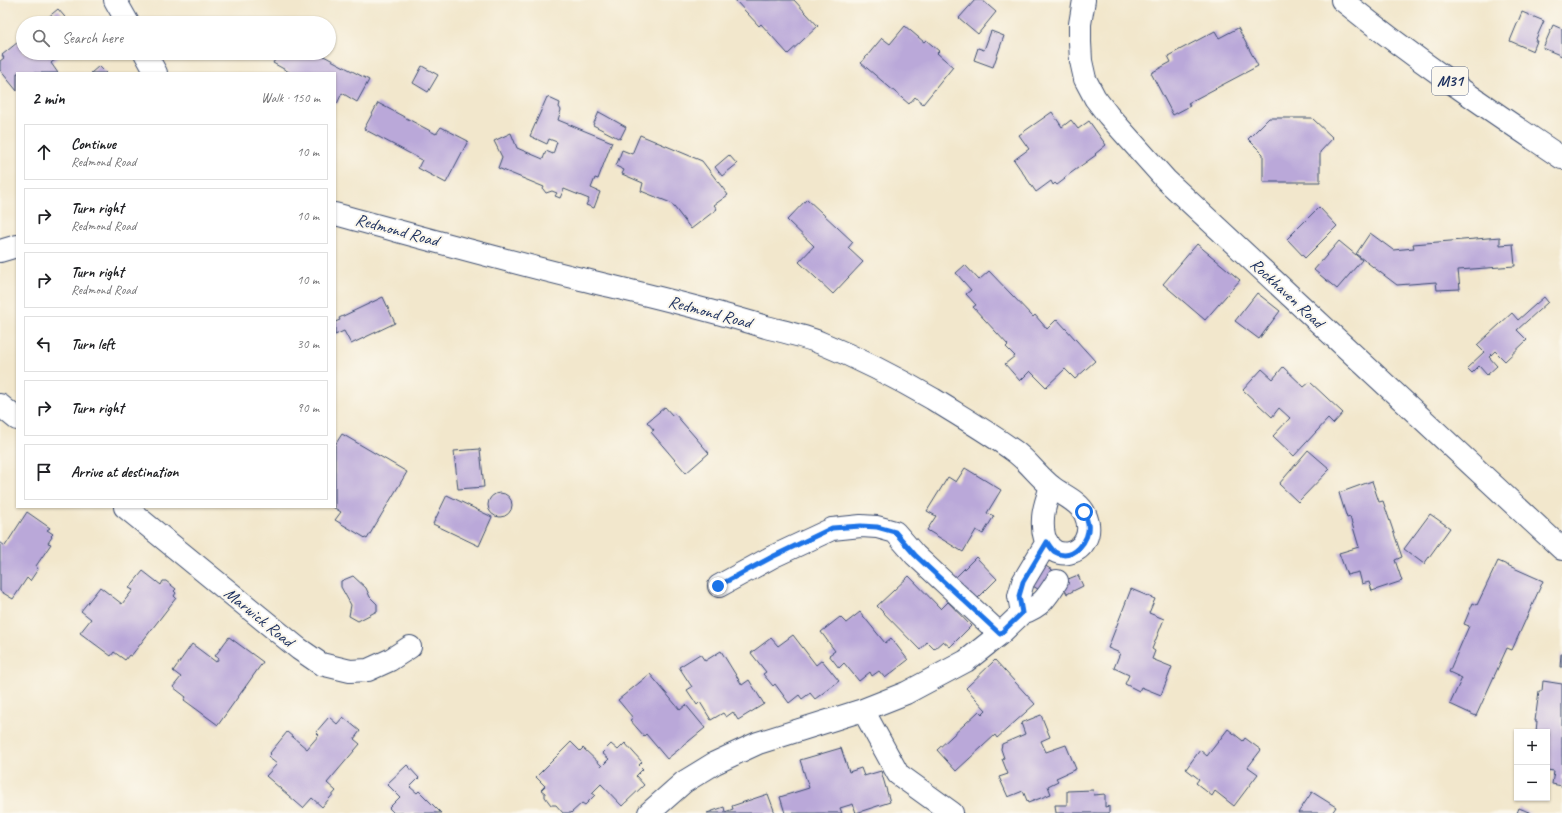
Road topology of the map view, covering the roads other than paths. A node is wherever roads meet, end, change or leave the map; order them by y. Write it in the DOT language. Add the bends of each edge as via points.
graph roads {
  1 [pos="115,0"];
  2 [pos="1084,0"];
  3 [pos="1342,0"];
  4 [pos="124,16"];
  5 [pos="149,60"];
  6 [pos="155,72"];
  7 [pos="1562,158"];
  8 [pos="336,214"];
  9 [pos="16,246"];
  10 [pos="0,251"];
  11 [pos="0,405"];
  12 [pos="16,418"];
  13 [pos="1051,486"];
  14 [pos="126,508"];
  15 [pos="1047,542"];
  16 [pos="1562,548"];
  17 [pos="1057,581"];
  18 [pos="718,586"];
  19 [pos="1022,613"];
  20 [pos="1000,634"];
  21 [pos="410,647"];
  22 [pos="863,710"];
  23 [pos="649,813"];
  24 [pos="952,813"];
  1 -- 4 [label="street"];
  2 -- 16 [label="street, Rockhaven Road" via="1080,24 1081,61 1085,79 1108,115 1166,180"];
  3 -- 7 [label="street, M31" via="1489,110"];
  5 -- 6 [label="street"];
  8 -- 13 [label="street, Redmond Road" via="533,268 734,317 820,343 900,379 965,419 1015,452"];
  9 -- 10 [label="street"];
  11 -- 12 [label="street"];
  13 -- 15 [label="street" via="1043,518 1043,532"];
  13 -- 15 [label="street, Redmond Road" via="1077,504 1084,512 1088,525 1086,537 1076,552 1055,552"];
  14 -- 21 [label="street, Marwick Road" via="299,649 321,664 350,671 368,670"];
  15 -- 19 [label="street" via="1023,582 1019,596"];
  17 -- 19 [label="street" via="1046,598 1033,609"];
  18 -- 20 [label="street" via="832,528 877,527 895,532 915,555"];
  19 -- 20 [label="street"];
  20 -- 22 [label="street" via="966,661 906,693"];
  22 -- 23 [label="street" via="758,743 715,763 684,782"];
  22 -- 24 [label="street" via="898,774"];
}
